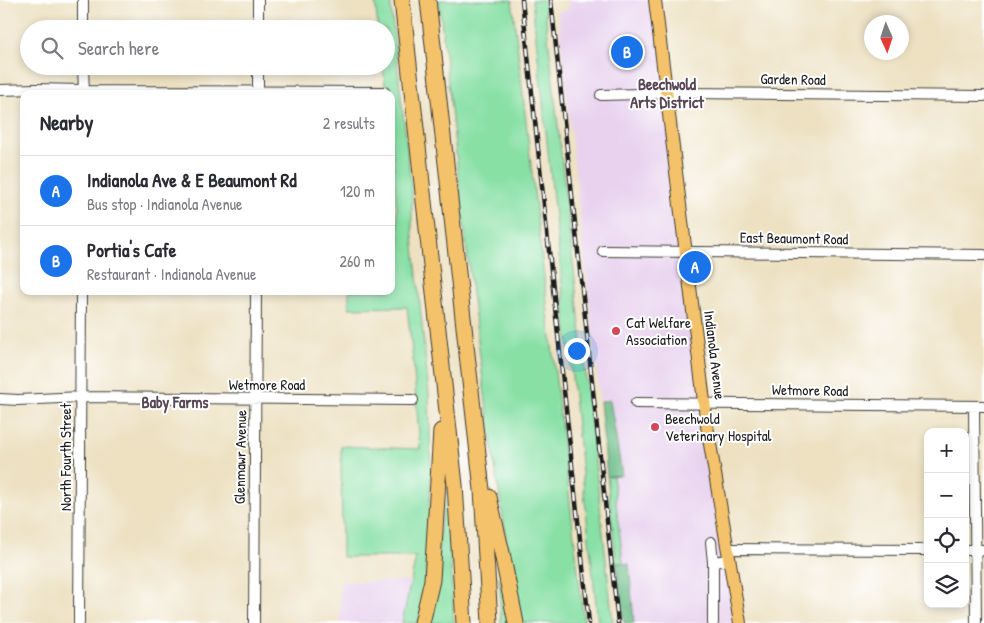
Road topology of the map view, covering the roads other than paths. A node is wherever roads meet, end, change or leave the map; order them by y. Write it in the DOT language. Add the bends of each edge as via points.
graph roads {
  1 [pos="83,0"];
  2 [pos="258,0"];
  3 [pos="402,0"];
  4 [pos="428,0"];
  5 [pos="655,0"];
  6 [pos="83,20"];
  7 [pos="258,20"];
  8 [pos="84,75"];
  9 [pos="258,75"];
  10 [pos="0,90"];
  11 [pos="60,90"];
  12 [pos="84,90"];
  13 [pos="258,90"];
  14 [pos="667,93"];
  15 [pos="601,95"];
  16 [pos="984,96"];
  17 [pos="603,250"];
  18 [pos="686,252"];
  19 [pos="984,255"];
  20 [pos="81,295"];
  21 [pos="256,295"];
  22 [pos="442,364"];
  23 [pos="80,397"];
  24 [pos="0,399"];
  25 [pos="256,399"];
  26 [pos="413,400"];
  27 [pos="636,403"];
  28 [pos="704,404"];
  29 [pos="979,406"];
  30 [pos="477,449"];
  31 [pos="711,542"];
  32 [pos="924,550"];
  33 [pos="975,550"];
  34 [pos="728,555"];
  35 [pos="713,562"];
  36 [pos="79,623"];
  37 [pos="254,623"];
  38 [pos="422,623"];
  39 [pos="464,623"];
  40 [pos="490,623"];
  41 [pos="516,623"];
  42 [pos="713,623"];
  43 [pos="740,623"];
  44 [pos="976,623"];
  1 -- 6 [label="street"];
  2 -- 7 [label="street"];
  3 -- 22 [label="highway"];
  4 -- 30 [label="highway"];
  5 -- 14 [label="main road, Indianola Avenue"];
  8 -- 12 [label="street"];
  9 -- 13 [label="street"];
  10 -- 11 [label="street"];
  14 -- 15 [label="street, Garden Road"];
  14 -- 16 [label="street, Garden Road"];
  14 -- 18 [label="main road, Indianola Avenue"];
  17 -- 18 [label="street, East Beaumont Road"];
  18 -- 19 [label="street, East Beaumont Road"];
  18 -- 28 [label="main road, Indianola Avenue"];
  20 -- 23 [label="street, North Fourth Street"];
  21 -- 25 [label="street, Glenmawr Avenue"];
  22 -- 38 [label="highway" via="441,443 432,570"];
  22 -- 39 [label="highway"];
  23 -- 24 [label="street, Wetmore Road"];
  23 -- 25 [label="street, Wetmore Road"];
  23 -- 36 [label="street, North Fourth Street"];
  25 -- 26 [label="street, Wetmore Road"];
  25 -- 37 [label="street, Glenmawr Avenue"];
  27 -- 28 [label="street, Wetmore Road"];
  28 -- 29 [label="street, Wetmore Road"];
  28 -- 34 [label="main road, Indianola Avenue"];
  29 -- 33 [label="street"];
  30 -- 40 [label="highway"];
  30 -- 41 [label="highway"];
  31 -- 35 [label="street"];
  32 -- 34 [label="street"];
  33 -- 44 [label="street"];
  34 -- 35 [label="street"];
  34 -- 43 [label="main road, Indianola Avenue"];
  35 -- 42 [label="street"];
}
